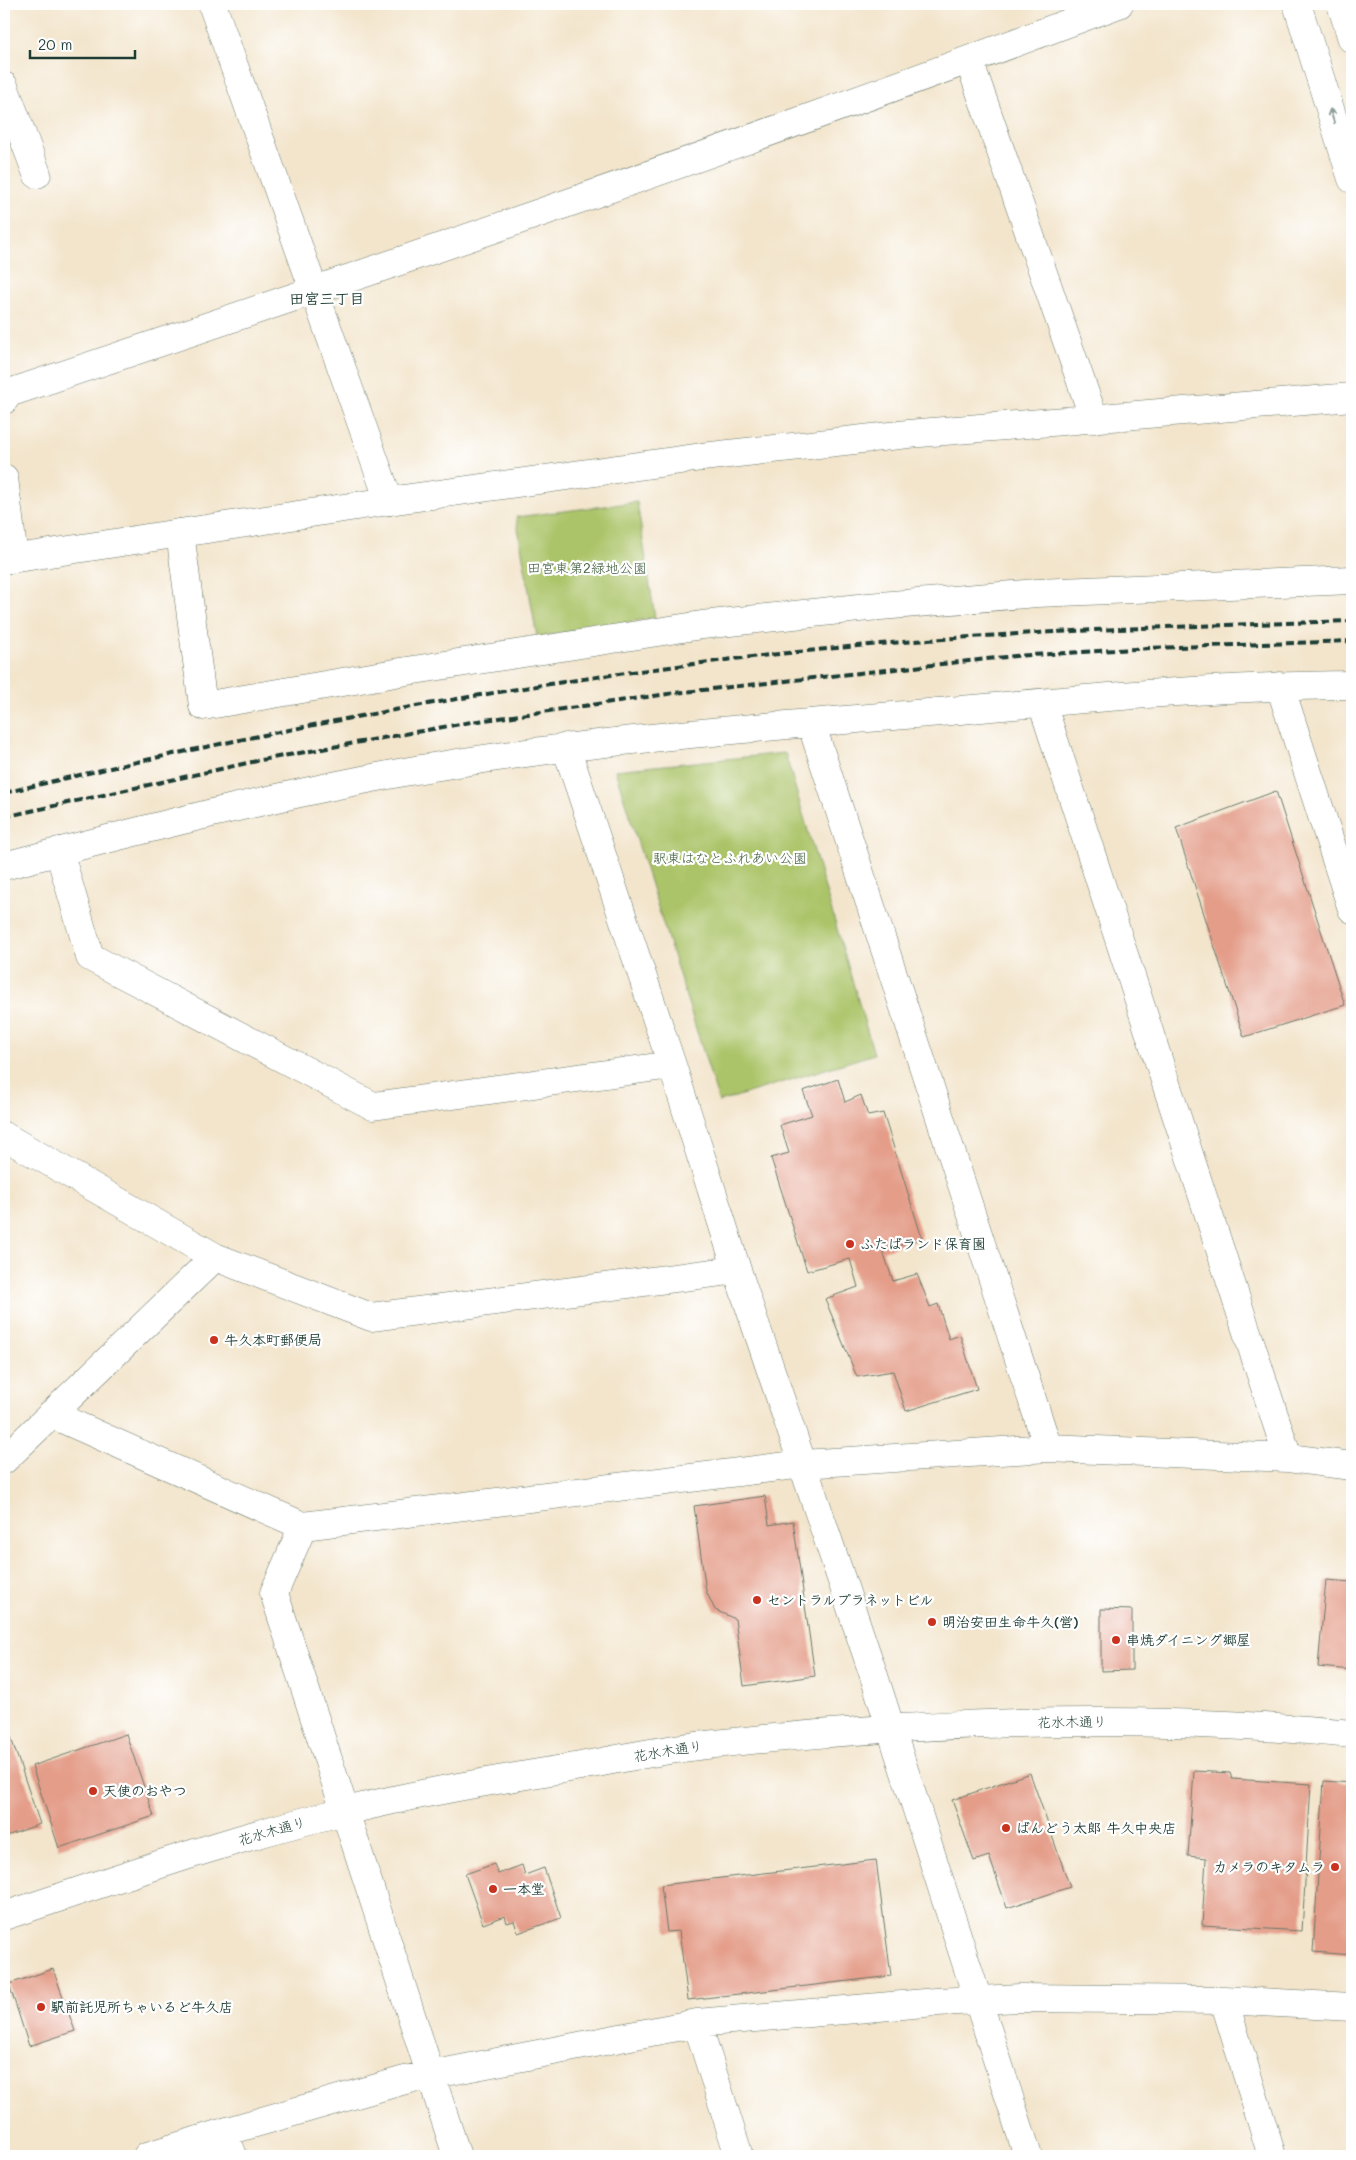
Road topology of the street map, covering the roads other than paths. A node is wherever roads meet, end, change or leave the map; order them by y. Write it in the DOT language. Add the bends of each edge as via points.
graph roads {
  1 [pos="212,4"];
  2 [pos="1119,4"];
  3 [pos="1297,4"];
  4 [pos="1341,4"];
  5 [pos="1352,39"];
  6 [pos="969,60"];
  7 [pos="4,86"];
  8 [pos="37,174"];
  9 [pos="1352,179"];
  10 [pos="314,291"];
  11 [pos="1352,397"];
  12 [pos="4,400"];
  13 [pos="1094,419"];
  14 [pos="4,478"];
  15 [pos="389,501"];
  16 [pos="180,533"];
  17 [pos="9,559"];
  18 [pos="1352,580"];
  19 [pos="1352,685"];
  20 [pos="1280,686"];
  21 [pos="1042,703"];
  22 [pos="811,723"];
  23 [pos="566,747"];
  24 [pos="59,851"];
  25 [pos="4,866"];
  26 [pos="1352,909"];
  27 [pos="672,1065"];
  28 [pos="4,1136"];
  29 [pos="215,1257"];
  30 [pos="737,1270"];
  31 [pos="51,1414"];
  32 [pos="1048,1448"];
  33 [pos="1288,1458"];
  34 [pos="4,1460"];
  35 [pos="803,1464"];
  36 [pos="1352,1466"];
  37 [pos="304,1526"];
  38 [pos="890,1728"];
  39 [pos="1352,1734"];
  40 [pos="345,1811"];
  41 [pos="4,1916"];
  42 [pos="976,2000"];
  43 [pos="1224,2000"];
  44 [pos="1352,2007"];
  45 [pos="697,2023"];
  46 [pos="431,2075"];
  47 [pos="228,2144"];
  48 [pos="148,2156"];
  49 [pos="457,2156"];
  50 [pos="739,2156"];
  51 [pos="1028,2156"];
  52 [pos="1272,2156"];
  1 -- 10 [label="street"];
  2 -- 6 [label="street"];
  9 -- 3 [label="street, one-way"];
  4 -- 5 [label="street"];
  6 -- 10 [label="street"];
  6 -- 13 [label="street"];
  7 -- 8 [label="street"];
  10 -- 12 [label="street" via="9,393"];
  10 -- 15 [label="street"];
  11 -- 13 [label="street"];
  13 -- 15 [label="street" via="908,434 702,457"];
  14 -- 17 [label="street"];
  15 -- 16 [label="street"];
  16 -- 17 [label="street"];
  16 -- 18 [label="street" via="203,706 702,625 1037,593"];
  19 -- 20 [label="street"];
  20 -- 21 [label="street"];
  20 -- 26 [label="street"];
  21 -- 22 [label="street"];
  21 -- 33 [label="street"];
  22 -- 23 [label="street"];
  22 -- 32 [label="street"];
  23 -- 24 [label="street" via="395,774 208,813"];
  23 -- 27 [label="street"];
  24 -- 25 [label="street"];
  24 -- 27 [label="street" via="90,957 373,1106"];
  27 -- 30 [label="street"];
  28 -- 29 [label="street"];
  29 -- 30 [label="street" via="371,1317"];
  29 -- 31 [label="street"];
  30 -- 35 [label="street"];
  31 -- 34 [label="street"];
  31 -- 37 [label="street"];
  32 -- 33 [label="street"];
  32 -- 35 [label="street"];
  33 -- 36 [label="street"];
  35 -- 37 [label="street"];
  35 -- 38 [label="street"];
  37 -- 40 [label="street" via="274,1594"];
  38 -- 39 [label="street, 花水木通り" via="1116,1721"];
  38 -- 40 [label="street, 花水木通り" via="703,1745 456,1787"];
  38 -- 42 [label="street"];
  40 -- 41 [label="street, 花水木通り" via="223,1845"];
  40 -- 46 [label="street"];
  42 -- 43 [label="street"];
  42 -- 45 [label="street"];
  42 -- 51 [label="street"];
  43 -- 44 [label="street"];
  43 -- 52 [label="street"];
  45 -- 46 [label="street"];
  45 -- 50 [label="street"];
  46 -- 47 [label="street" via="405,2080"];
  46 -- 49 [label="street"];
  47 -- 48 [label="street"];
}
